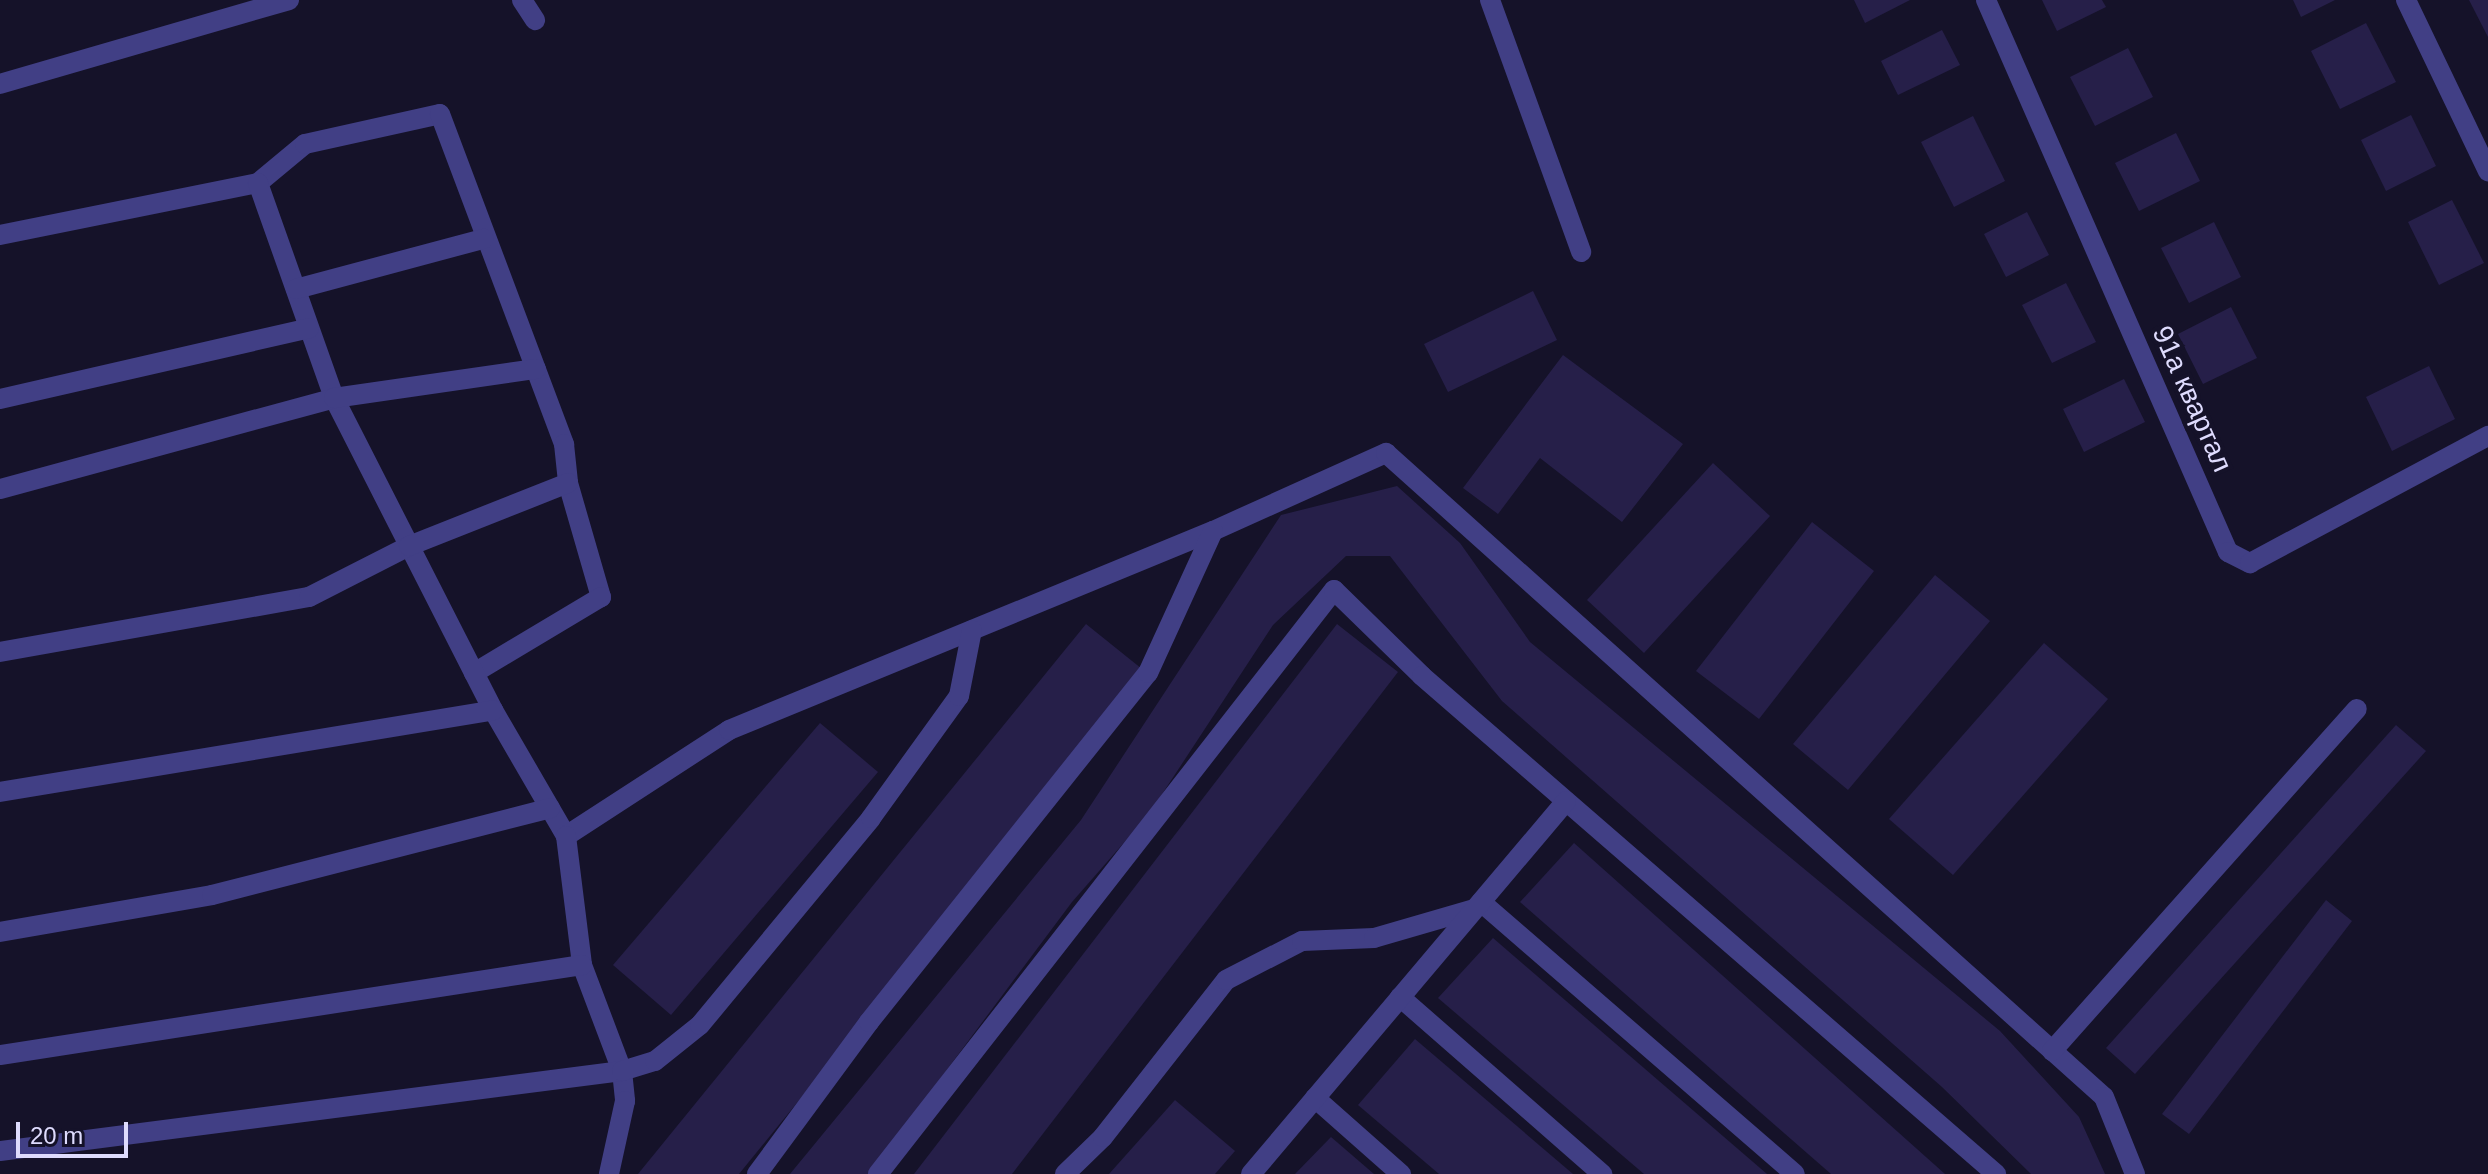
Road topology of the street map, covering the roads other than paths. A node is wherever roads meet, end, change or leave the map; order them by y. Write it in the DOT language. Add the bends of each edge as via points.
graph roads {
  1 [pos="289,0"];
  2 [pos="522,0"];
  3 [pos="1490,0"];
  4 [pos="1986,0"];
  5 [pos="2406,0"];
  6 [pos="535,20"];
  7 [pos="0,84"];
  8 [pos="2488,171"];
  9 [pos="258,183"];
  10 [pos="0,235"];
  11 [pos="483,239"];
  12 [pos="1581,252"];
  13 [pos="296,289"];
  14 [pos="309,328"];
  15 [pos="536,369"];
  16 [pos="334,398"];
  17 [pos="0,399"];
  18 [pos="2488,436"];
  19 [pos="568,483"];
  20 [pos="0,489"];
  21 [pos="1213,531"];
  22 [pos="409,546"];
  23 [pos="972,630"];
  24 [pos="0,652"];
  25 [pos="474,673"];
  26 [pos="2357,709"];
  27 [pos="493,710"];
  28 [pos="0,792"];
  29 [pos="1566,801"];
  30 [pos="550,808"];
  31 [pos="566,836"];
  32 [pos="1478,906"];
  33 [pos="0,932"];
  34 [pos="582,965"];
  35 [pos="1400,997"];
  36 [pos="2052,1051"];
  37 [pos="0,1055"];
  38 [pos="622,1071"];
  39 [pos="1315,1098"];
  40 [pos="0,1151"];
  41 [pos="609,1174"];
  42 [pos="757,1174"];
  43 [pos="878,1174"];
  44 [pos="1065,1174"];
  45 [pos="1251,1174"];
  46 [pos="1401,1174"];
  47 [pos="1602,1174"];
  48 [pos="1795,1174"];
  49 [pos="1996,1174"];
  50 [pos="2135,1174"];
  1 -- 7 [label="street"];
  2 -- 6 [label="street"];
  3 -- 12 [label="street"];
  4 -- 18 [label="street, 91а квартал" via="2228,552 2250,563"];
  5 -- 8 [label="street"];
  9 -- 10 [label="street"];
  9 -- 11 [label="street" via="305,144 440,114"];
  9 -- 13 [label="street"];
  11 -- 13 [label="street"];
  11 -- 15 [label="street" via="496,256"];
  13 -- 14 [label="street"];
  14 -- 16 [label="street"];
  14 -- 17 [label="street"];
  15 -- 16 [label="street"];
  15 -- 19 [label="street" via="564,444"];
  16 -- 20 [label="street"];
  16 -- 22 [label="street"];
  19 -- 22 [label="street"];
  19 -- 25 [label="street" via="601,597"];
  21 -- 23 [label="street"];
  21 -- 36 [label="street" via="1386,453"];
  21 -- 42 [label="street" via="1148,673 869,1022"];
  22 -- 24 [label="street" via="309,597"];
  22 -- 25 [label="street"];
  23 -- 31 [label="street" via="729,730"];
  23 -- 38 [label="street" via="959,696 871,818 700,1025 655,1061"];
  25 -- 27 [label="street"];
  26 -- 36 [label="street"];
  27 -- 28 [label="street"];
  27 -- 30 [label="street"];
  29 -- 32 [label="street"];
  29 -- 43 [label="street" via="1422,676 1334,590"];
  29 -- 49 [label="street"];
  30 -- 31 [label="street"];
  30 -- 33 [label="street" via="212,895"];
  31 -- 34 [label="street"];
  32 -- 35 [label="street"];
  32 -- 44 [label="street" via="1374,938 1302,941 1226,980 1103,1137"];
  32 -- 48 [label="street"];
  34 -- 37 [label="street"];
  34 -- 38 [label="street"];
  35 -- 39 [label="street"];
  35 -- 47 [label="street"];
  36 -- 50 [label="street" via="2104,1097"];
  38 -- 40 [label="street"];
  38 -- 41 [label="street" via="625,1101"];
  39 -- 45 [label="street"];
  39 -- 46 [label="street"];
}
